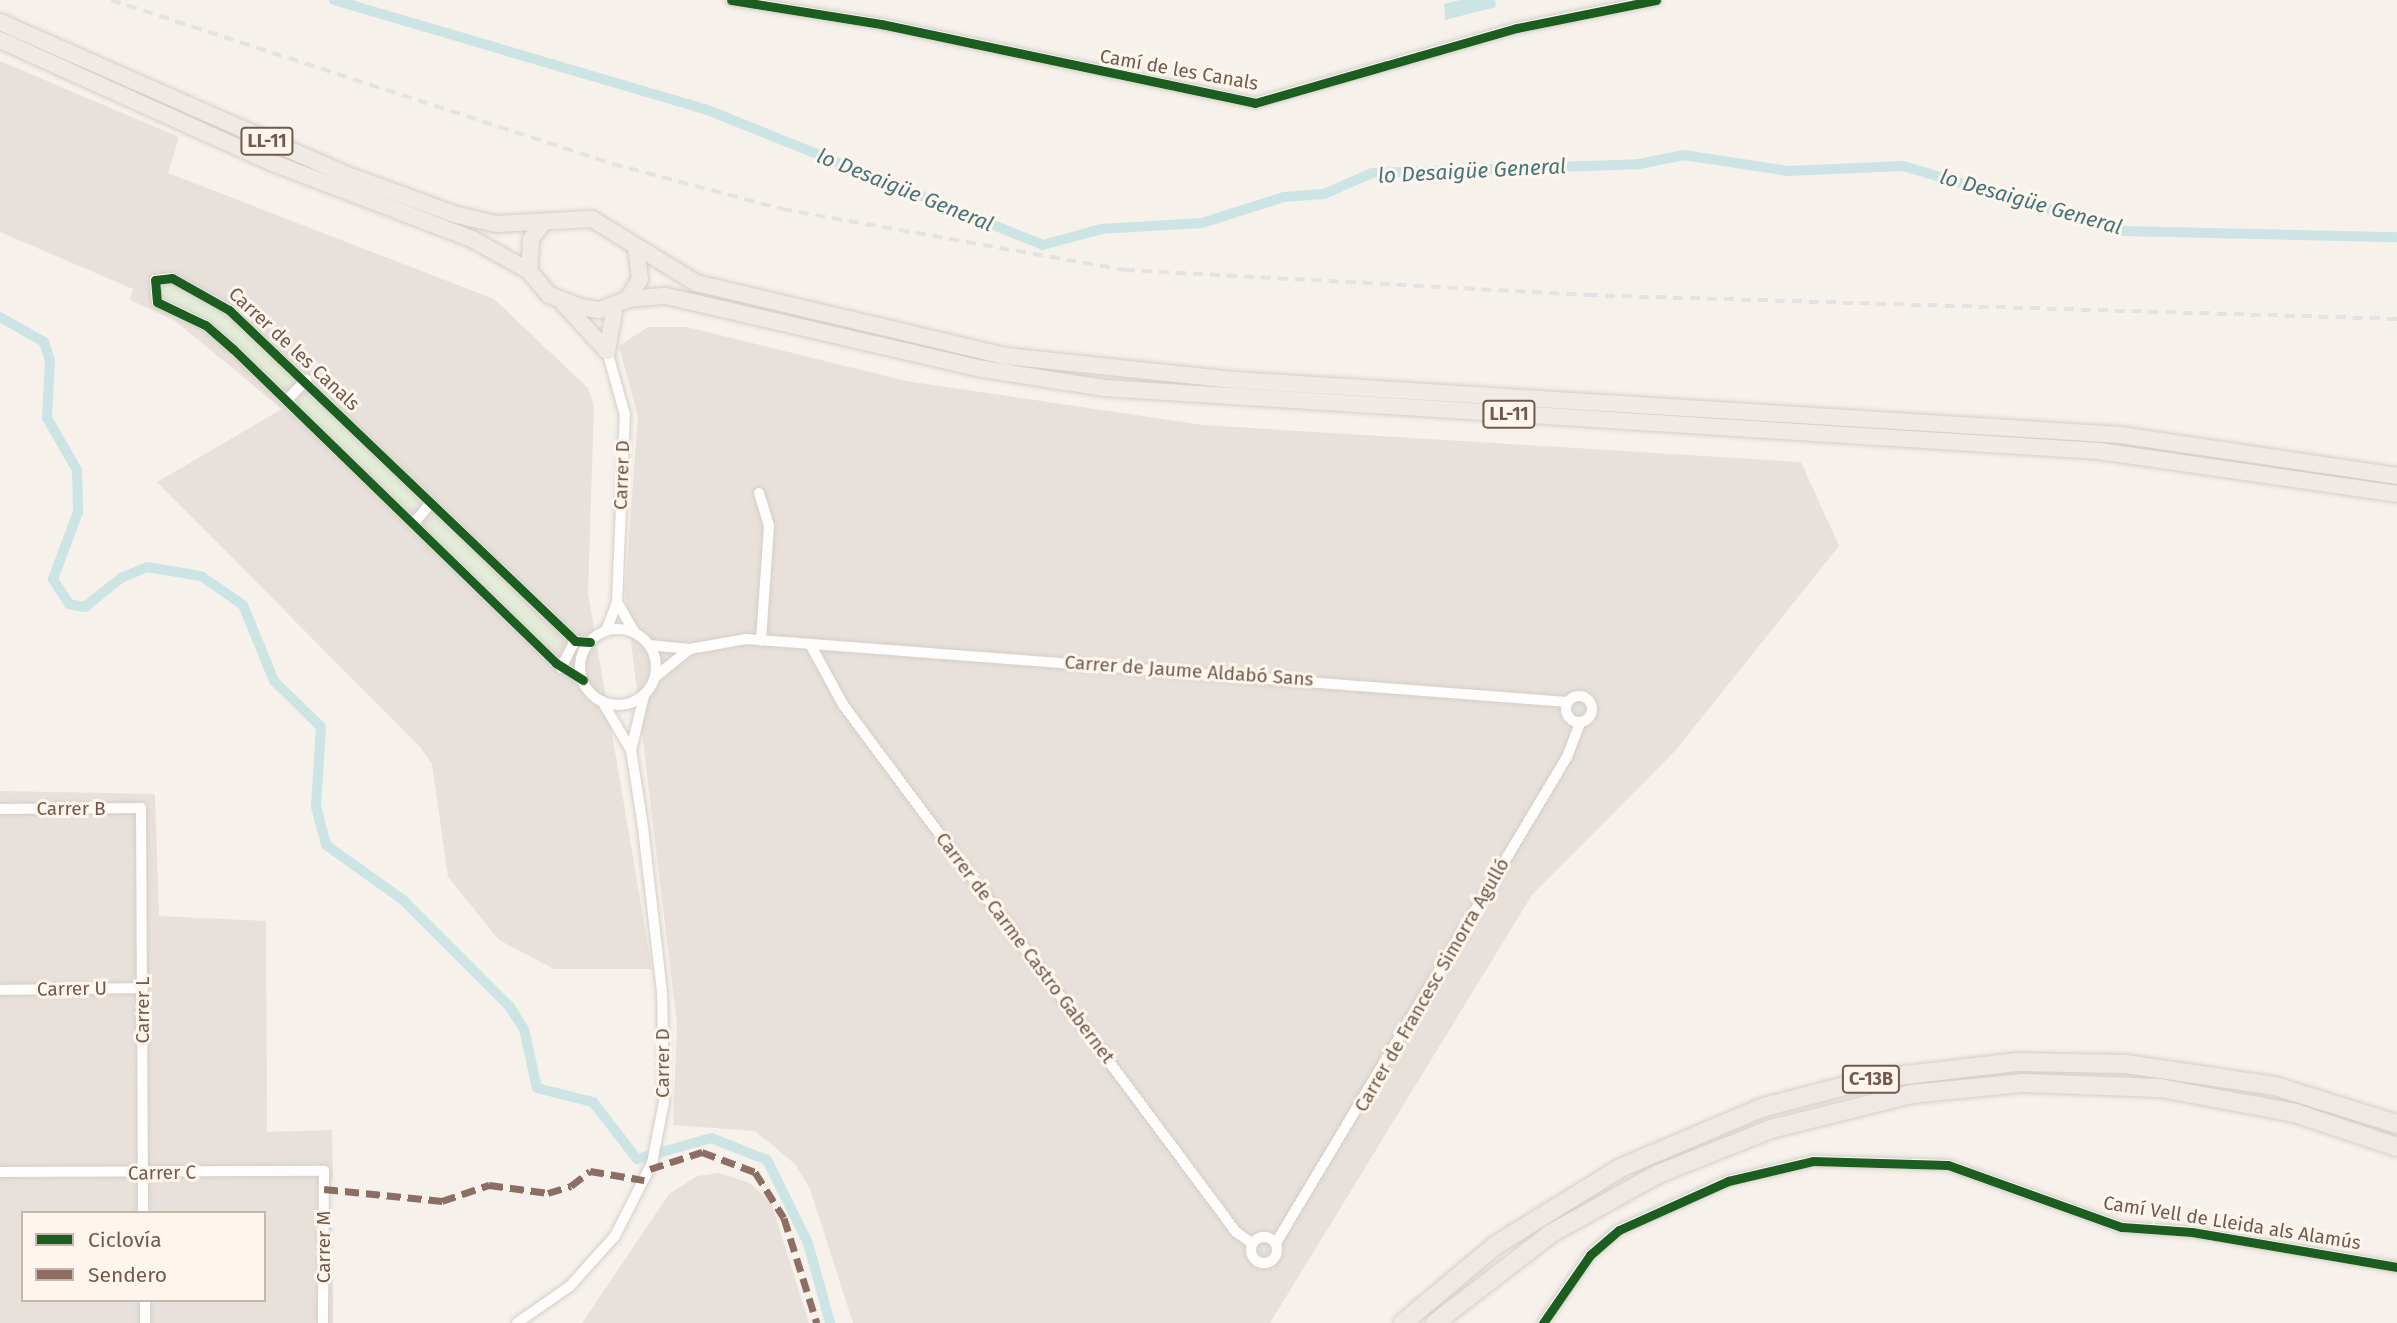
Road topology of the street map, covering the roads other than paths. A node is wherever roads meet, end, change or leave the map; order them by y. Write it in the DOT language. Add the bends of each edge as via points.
graph roads {
  1 [pos="731,0"];
  2 [pos="1656,0"];
  3 [pos="0,22"];
  4 [pos="0,40"];
  5 [pos="544,222"];
  6 [pos="635,244"];
  7 [pos="528,271"];
  8 [pos="562,302"];
  9 [pos="622,302"];
  10 [pos="607,351"];
  11 [pos="306,380"];
  12 [pos="287,400"];
  13 [pos="2397,477"];
  14 [pos="760,494"];
  15 [pos="2397,494"];
  16 [pos="431,503"];
  17 [pos="414,523"];
  18 [pos="617,602"];
  19 [pos="606,631"];
  20 [pos="634,633"];
  21 [pos="575,641"];
  22 [pos="761,641"];
  23 [pos="590,642"];
  24 [pos="810,644"];
  25 [pos="649,645"];
  26 [pos="690,649"];
  27 [pos="561,668"];
  28 [pos="655,677"];
  29 [pos="583,680"];
  30 [pos="645,695"];
  31 [pos="601,701"];
  32 [pos="1568,702"];
  33 [pos="1580,723"];
  34 [pos="631,750"];
  35 [pos="141,808"];
  36 [pos="0,809"];
  37 [pos="144,988"];
  38 [pos="0,990"];
  39 [pos="2397,1124"];
  40 [pos="2397,1147"];
  41 [pos="324,1171"];
  42 [pos="0,1172"];
  43 [pos="142,1174"];
  44 [pos="143,1211"];
  45 [pos="1252,1243"];
  46 [pos="1276,1244"];
  47 [pos="2397,1267"];
  48 [pos="145,1302"];
  49 [pos="145,1323"];
  50 [pos="323,1323"];
  51 [pos="517,1323"];
  52 [pos="1403,1323"];
  53 [pos="1435,1323"];
  54 [pos="1543,1323"];
  1 -- 2 [label="street, Camí de les Canals" via="881,24 1255,103 1517,28"];
  3 -- 5 [label="highway, LL-11" via="431,206 496,224"];
  4 -- 7 [label="highway, LL-11" via="273,163 472,239"];
  5 -- 6 [label="highway, LL-11" via="592,219"];
  5 -- 7 [label="highway" via="531,239"];
  6 -- 9 [label="highway" via="640,279"];
  6 -- 13 [label="highway, LL-11" via="667,270 715,289 1043,363 2120,435"];
  7 -- 8 [label="highway, LL-11"];
  8 -- 9 [label="highway, LL-11" via="600,310"];
  8 -- 10 [label="highway"];
  9 -- 10 [label="highway"];
  9 -- 15 [label="highway, LL-11" via="688,300 972,367 1104,388 2099,451"];
  10 -- 18 [label="street, Carrer D" via="625,415"];
  11 -- 12 [label="street, Carrer de les Canals"];
  11 -- 12 [label="street, Carrer de les Canals" via="216,300 172,278 155,280 157,302 205,325"];
  11 -- 16 [label="street, Carrer de les Canals"];
  12 -- 17 [label="street, Carrer de les Canals"];
  14 -- 22 [label="street" via="769,526"];
  16 -- 17 [label="street"];
  16 -- 21 [label="street, Carrer de les Canals"];
  17 -- 27 [label="street, Carrer de les Canals"];
  18 -- 19 [label="street, Carrer D"];
  18 -- 20 [label="street"];
  19 -- 20 [label="street"];
  19 -- 23 [label="street"];
  20 -- 25 [label="street"];
  21 -- 23 [label="street"];
  21 -- 27 [label="street"];
  22 -- 24 [label="street, Carrer de Jaume Aldabó Sans"];
  22 -- 26 [label="street, Carrer de Jaume Aldabó Sans"];
  23 -- 29 [label="street" via="582,656"];
  24 -- 32 [label="street, Carrer de Jaume Aldabó Sans"];
  24 -- 45 [label="street, Carrer de Carme Castro Gabernet" via="830,687 1236,1232"];
  25 -- 26 [label="street, Carrer de Jaume Aldabó Sans"];
  25 -- 28 [label="street"];
  26 -- 28 [label="street"];
  27 -- 29 [label="street, Carrer de les Canals"];
  28 -- 30 [label="street"];
  29 -- 31 [label="street"];
  30 -- 31 [label="street" via="623,705"];
  30 -- 34 [label="street, Carrer D"];
  31 -- 34 [label="street, Carrer D"];
  32 -- 33 [label="street" via="1566,714"];
  32 -- 33 [label="street" via="1580,696 1590,703 1590,716"];
  33 -- 46 [label="street, Carrer de Francesc Simorra Agulló" via="1567,757"];
  34 -- 51 [label="street, Carrer D" via="667,1068 656,1147 652,1163 594,1261"];
  35 -- 36 [label="street, Carrer B"];
  35 -- 37 [label="street, Carrer L"];
  37 -- 38 [label="street, Carrer U"];
  37 -- 43 [label="street, Carrer L"];
  39 -- 52 [label="highway, C-13B" via="2275,1086 2126,1063 1990,1063 1850,1084 1727,1120 1599,1179 1496,1245"];
  40 -- 53 [label="highway, C-13B" via="2295,1113 2160,1088 2024,1083 1900,1096 1757,1133 1634,1185 1519,1256"];
  41 -- 43 [label="street, Carrer C"];
  41 -- 50 [label="street, Carrer M"];
  42 -- 43 [label="street, Carrer C"];
  43 -- 44 [label="street, Carrer L"];
  45 -- 46 [label="street" via="1262,1237"];
  45 -- 46 [label="street" via="1252,1255 1261,1263 1273,1259"];
  47 -- 54 [label="street, Camí Vell de Lleida als Alamús" via="2288,1246 2121,1227 1948,1165 1813,1161 1728,1181 1619,1230 1590,1255"];
  48 -- 49 [label="street"];
}
